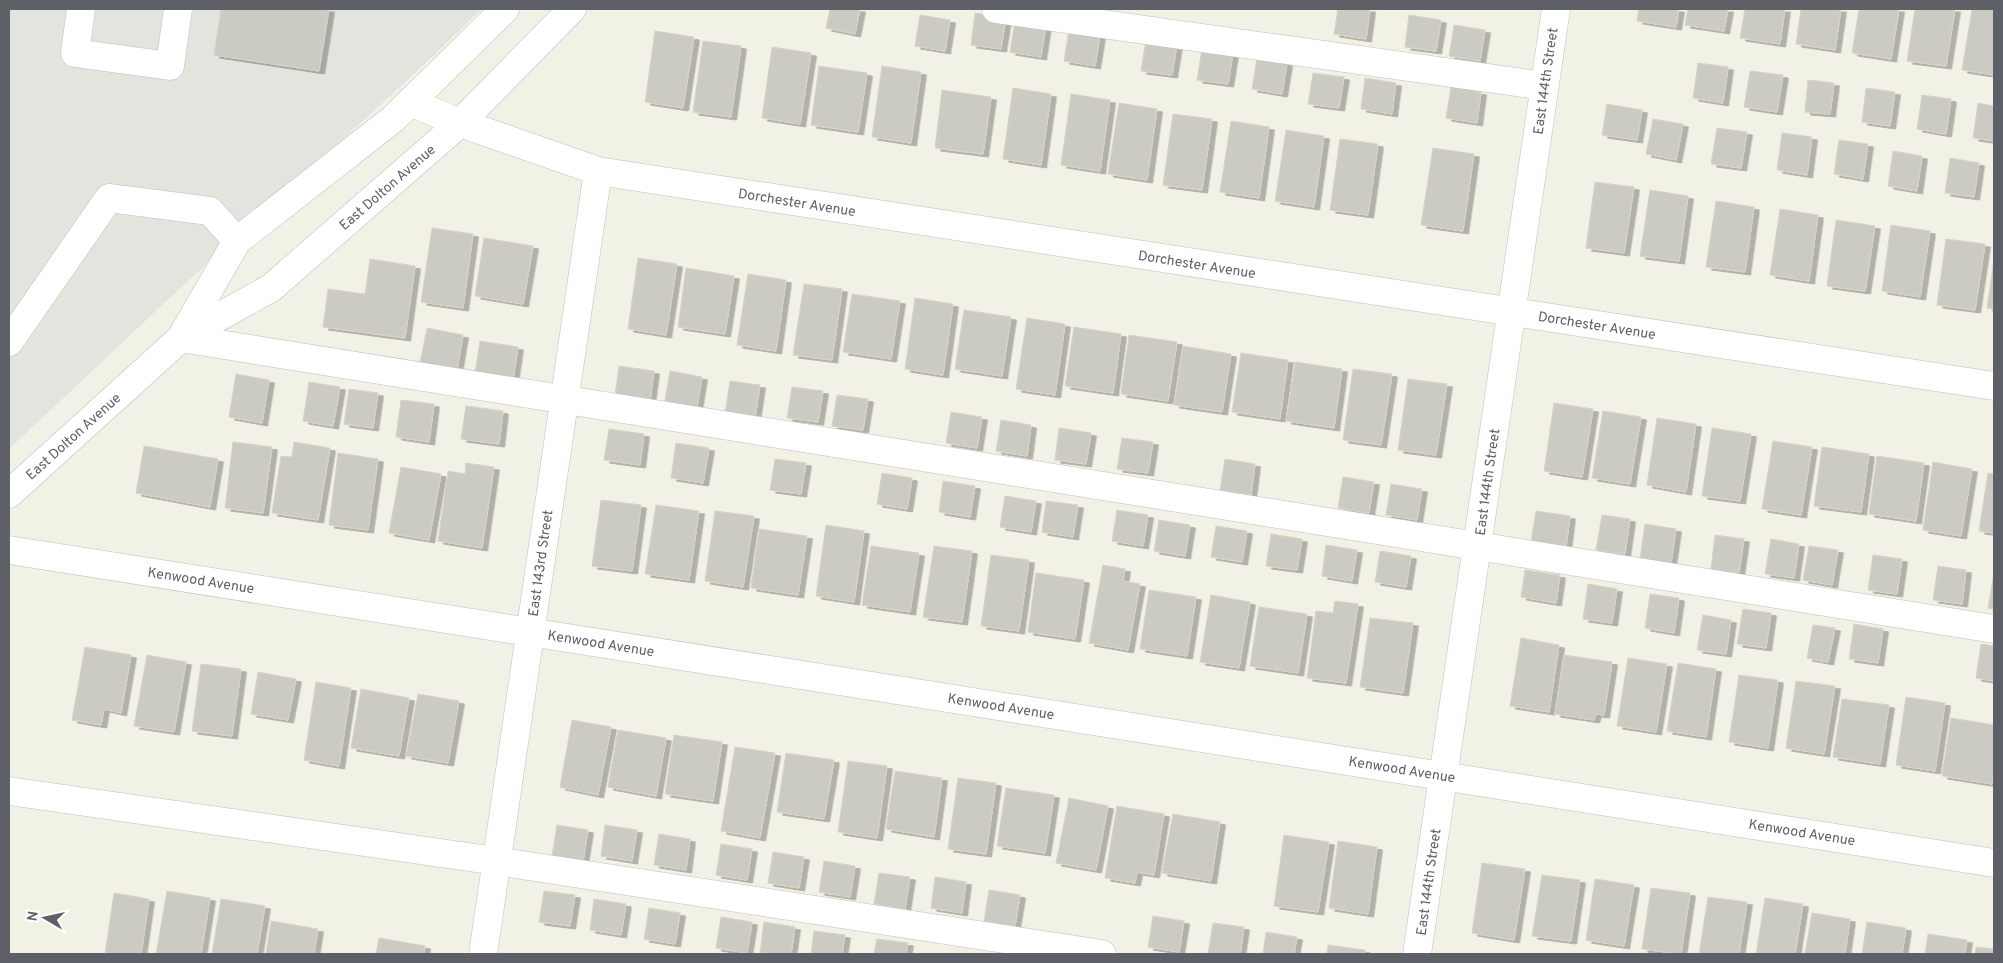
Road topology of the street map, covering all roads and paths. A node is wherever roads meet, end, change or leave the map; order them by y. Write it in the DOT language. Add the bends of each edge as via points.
graph roads {
  1 [pos="81,9"];
  2 [pos="178,9"];
  3 [pos="506,9"];
  4 [pos="572,9"];
  5 [pos="996,9"];
  6 [pos="1556,9"];
  7 [pos="1544,86"];
  8 [pos="410,102"];
  9 [pos="460,123"];
  10 [pos="598,171"];
  11 [pos="237,241"];
  12 [pos="1511,312"];
  13 [pos="181,338"];
  14 [pos="9,342"];
  15 [pos="1994,386"];
  16 [pos="564,400"];
  17 [pos="15,480"];
  18 [pos="1477,546"];
  19 [pos="9,550"];
  20 [pos="1994,630"];
  21 [pos="530,632"];
  22 [pos="1443,776"];
  23 [pos="9,791"];
  24 [pos="496,861"];
  25 [pos="1994,863"];
  26 [pos="483,954"];
  27 [pos="1102,954"];
  28 [pos="1417,954"];
  1 -- 2 [label="street" via="75,53 170,66"];
  3 -- 8 [label="street, East Dolton Avenue"];
  4 -- 9 [label="street, East Dolton Avenue"];
  5 -- 7 [label="street"];
  6 -- 7 [label="street, East 144th Street"];
  7 -- 12 [label="street, East 144th Street"];
  8 -- 9 [label="street, Dorchester Avenue"];
  8 -- 11 [label="street, East Dolton Avenue" via="393,119"];
  9 -- 10 [label="street, Dorchester Avenue"];
  9 -- 13 [label="street, East Dolton Avenue" via="271,288"];
  10 -- 12 [label="street, Dorchester Avenue"];
  10 -- 16 [label="street, East 143rd Street"];
  11 -- 13 [label="street, East Dolton Avenue"];
  11 -- 14 [label="street" via="210,211 109,198"];
  12 -- 15 [label="street, Dorchester Avenue"];
  12 -- 18 [label="street, East 144th Street"];
  13 -- 16 [label="street"];
  13 -- 17 [label="street, East Dolton Avenue"];
  16 -- 18 [label="street"];
  16 -- 21 [label="street, East 143rd Street"];
  18 -- 20 [label="street"];
  18 -- 22 [label="street, East 144th Street"];
  19 -- 21 [label="street, Kenwood Avenue"];
  21 -- 22 [label="street, Kenwood Avenue"];
  21 -- 24 [label="street, East 143rd Street"];
  22 -- 25 [label="street, Kenwood Avenue"];
  22 -- 28 [label="street, East 144th Street"];
  23 -- 24 [label="street"];
  24 -- 26 [label="street, East 143rd Street"];
  24 -- 27 [label="street"];
}
